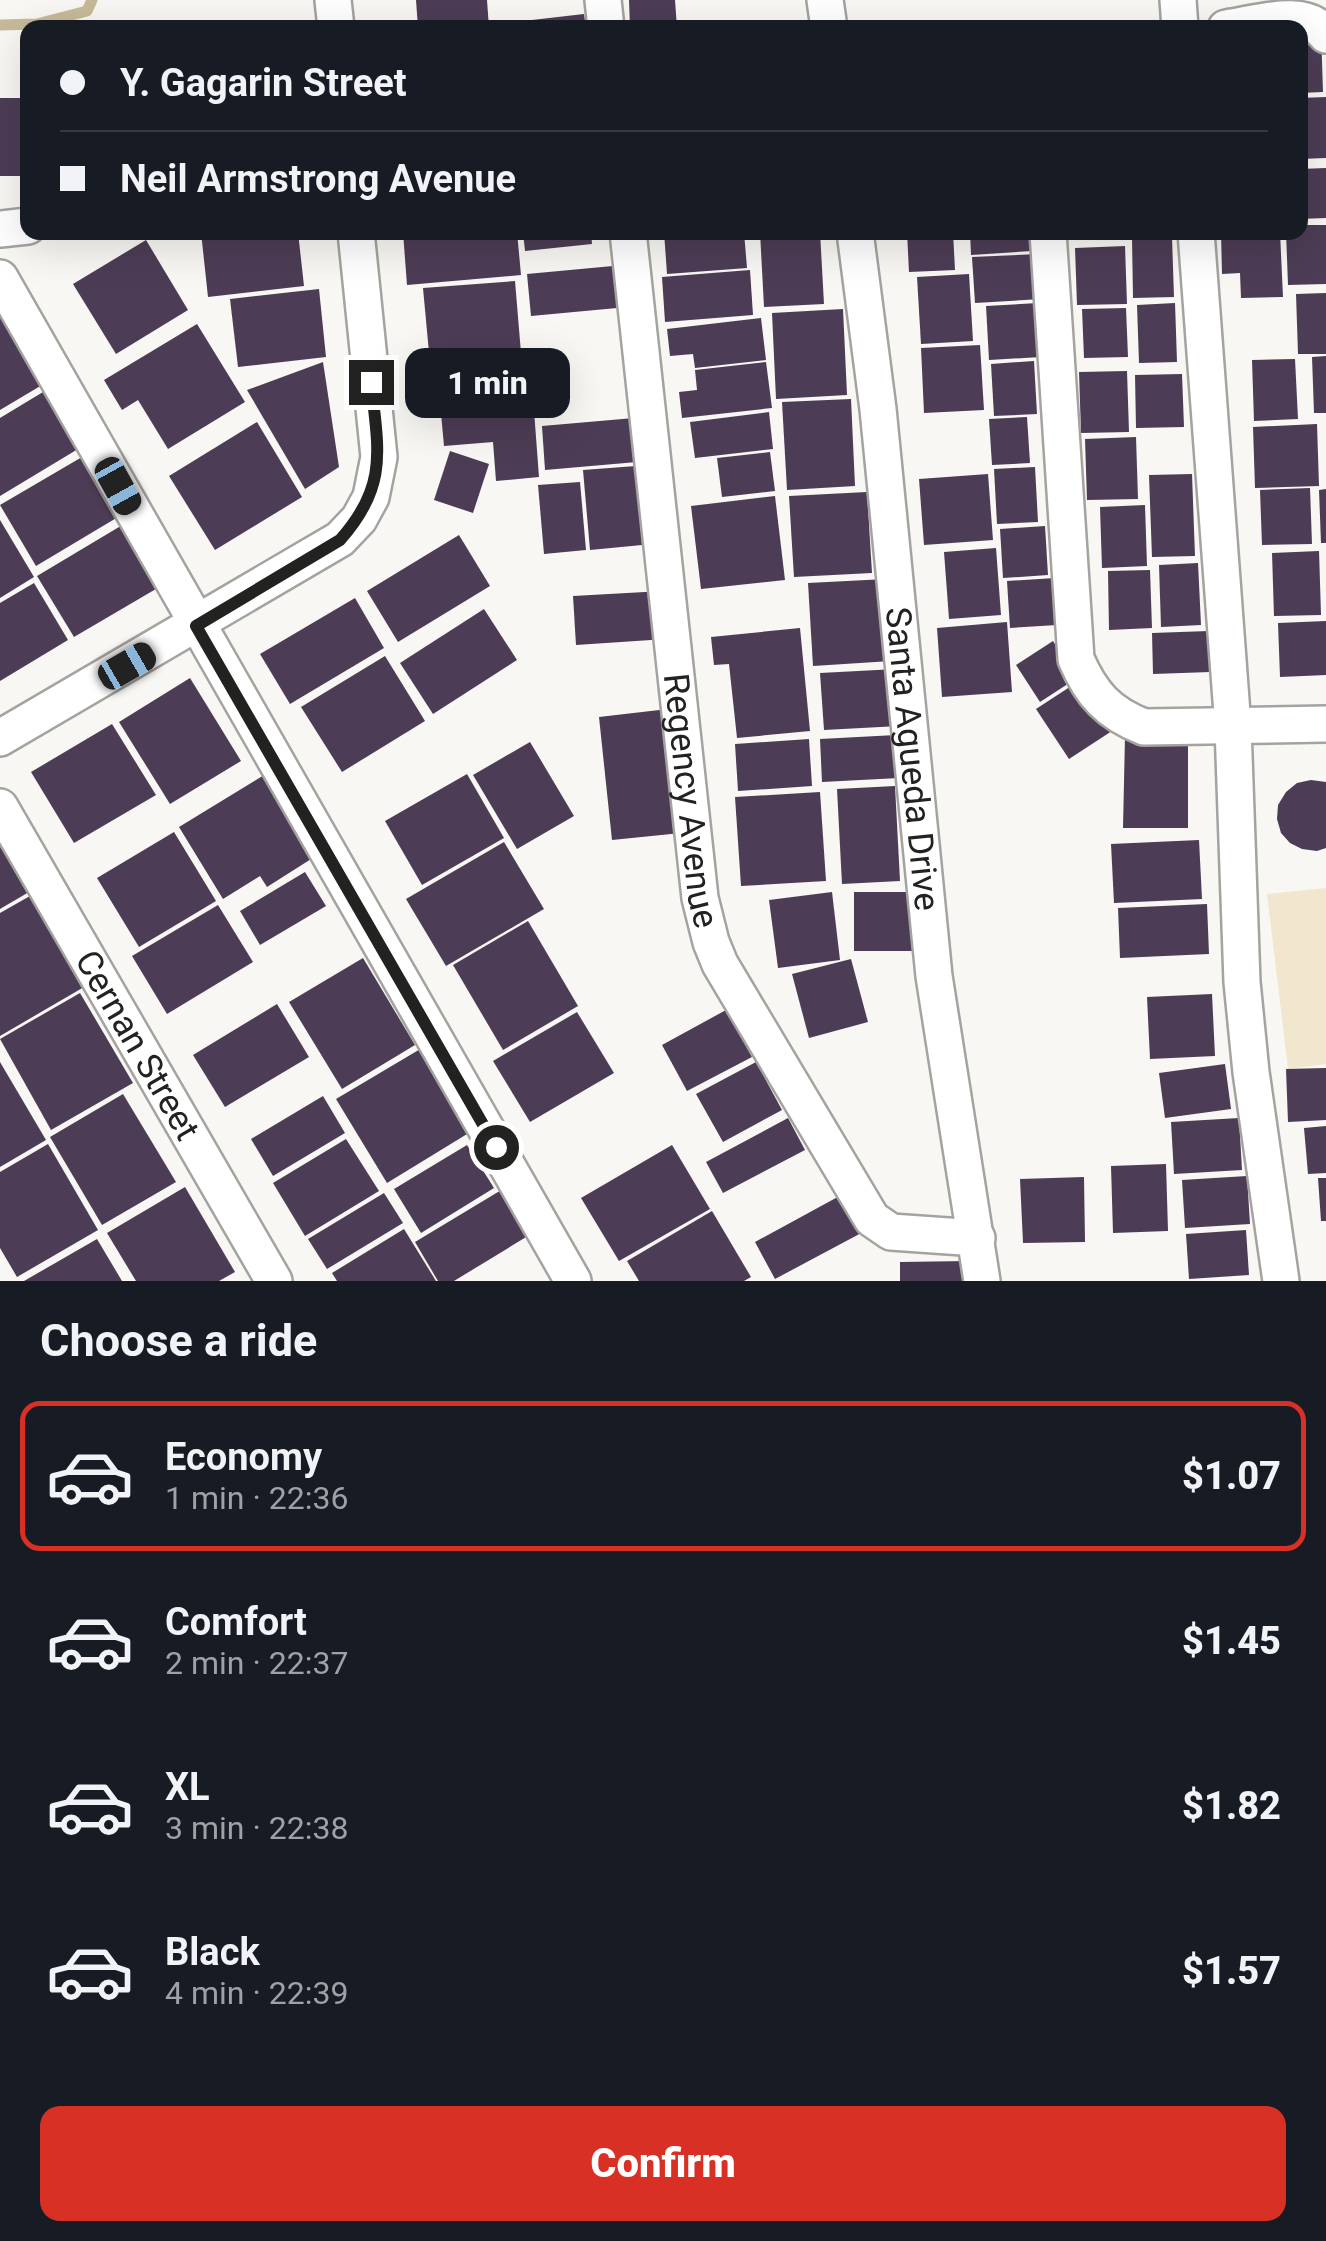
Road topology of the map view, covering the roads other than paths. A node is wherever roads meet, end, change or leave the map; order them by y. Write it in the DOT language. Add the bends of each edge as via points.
graph roads {
  1 [pos="357,240"];
  2 [pos="629,240"];
  3 [pos="857,240"];
  4 [pos="1049,240"];
  5 [pos="1197,240"];
  6 [pos="0,278"];
  7 [pos="196,626"];
  8 [pos="1326,724"];
  9 [pos="1234,728"];
  10 [pos="0,738"];
  11 [pos="0,808"];
  12 [pos="976,1238"];
  13 [pos="274,1281"];
  14 [pos="573,1281"];
  15 [pos="982,1281"];
  16 [pos="1281,1281"];
  1 -- 7 [label="street" via="378,456 371,498 340,540"];
  2 -- 12 [label="street, Regency Avenue" via="700,898 711,942 872,1219 891,1232"];
  3 -- 12 [label="street, Santa Agueda Drive" via="934,976"];
  4 -- 9 [label="street" via="1076,659 1100,703 1144,728"];
  5 -- 9 [label="street"];
  6 -- 7 [label="street"];
  7 -- 10 [label="street"];
  7 -- 14 [label="street"];
  8 -- 9 [label="street"];
  9 -- 16 [label="street" via="1242,982"];
  11 -- 13 [label="street, Cernan Street"];
  12 -- 15 [label="street, Santa Agueda Drive"];
}
